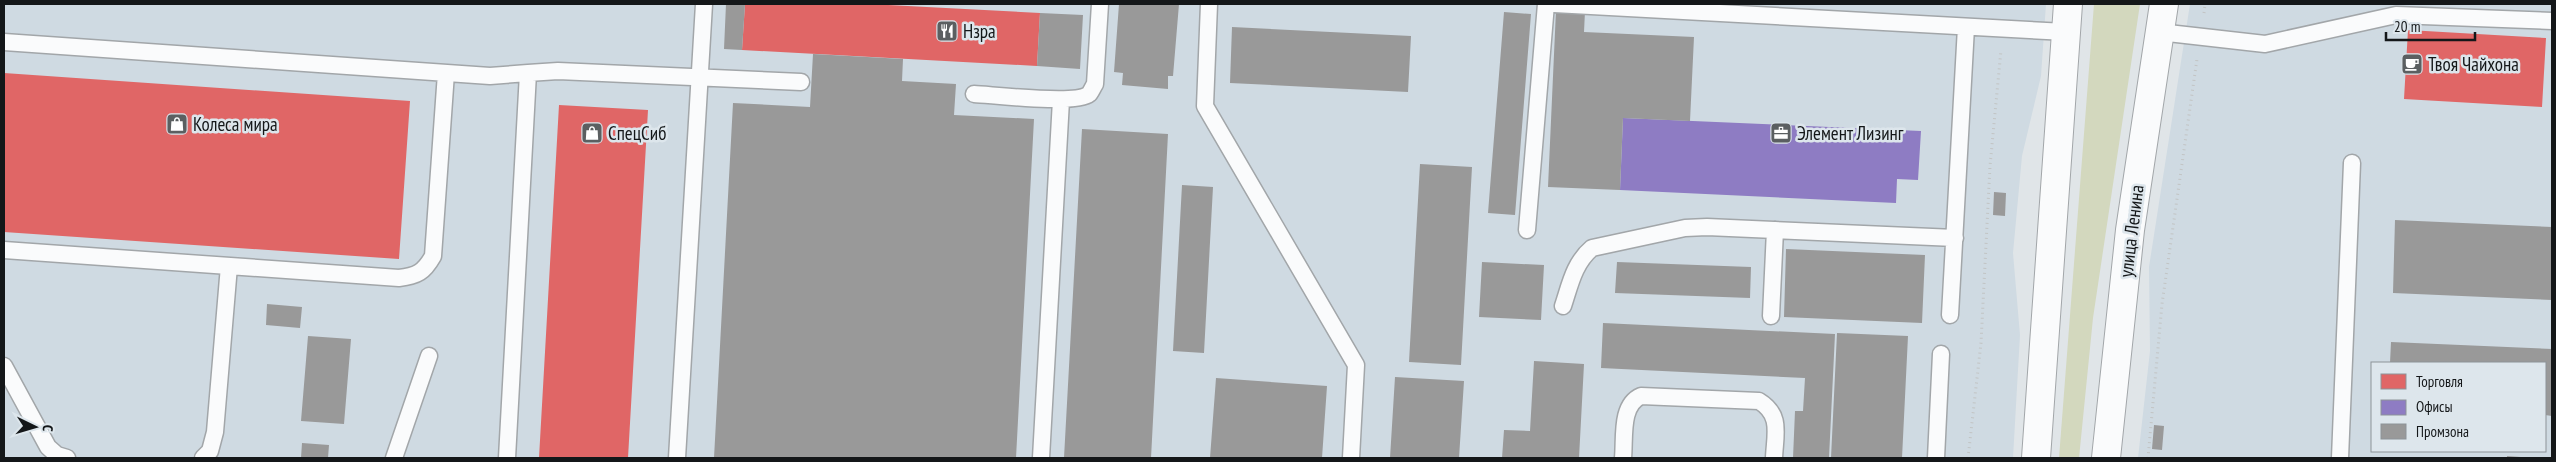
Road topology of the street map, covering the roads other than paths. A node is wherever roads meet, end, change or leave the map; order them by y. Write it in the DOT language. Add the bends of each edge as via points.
graph roads {
  1 [pos="704,4"];
  2 [pos="1100,4"];
  3 [pos="1209,4"];
  4 [pos="1546,4"];
  5 [pos="1554,4"];
  6 [pos="2068,4"];
  7 [pos="2164,4"];
  8 [pos="2552,21"];
  9 [pos="1966,27"];
  10 [pos="2066,32"];
  11 [pos="2159,32"];
  12 [pos="4,42"];
  13 [pos="446,73"];
  14 [pos="528,73"];
  15 [pos="699,77"];
  16 [pos="801,82"];
  17 [pos="974,94"];
  18 [pos="1061,100"];
  19 [pos="2352,163"];
  20 [pos="1527,230"];
  21 [pos="1774,230"];
  22 [pos="1955,238"];
  23 [pos="4,250"];
  24 [pos="229,266"];
  25 [pos="1563,306"];
  26 [pos="1950,315"];
  27 [pos="1771,316"];
  28 [pos="1941,354"];
  29 [pos="429,356"];
  30 [pos="4,366"];
  31 [pos="67,458"];
  32 [pos="203,458"];
  33 [pos="394,458"];
  34 [pos="507,458"];
  35 [pos="677,458"];
  36 [pos="1041,458"];
  37 [pos="1351,458"];
  38 [pos="1624,458"];
  39 [pos="1774,458"];
  40 [pos="1936,458"];
  41 [pos="2036,458"];
  42 [pos="2106,458"];
  43 [pos="2340,458"];
  1 -- 15 [label="lane"];
  2 -- 18 [label="lane" via="1095,84 1089,94"];
  3 -- 37 [label="lane" via="1205,106 1356,365"];
  4 -- 20 [label="lane"];
  5 -- 9 [label="lane"];
  6 -- 10 [label="main road"];
  7 -- 11 [label="main road, улица Ленина"];
  8 -- 11 [label="lane" via="2396,15 2265,44"];
  9 -- 10 [label="lane"];
  9 -- 22 [label="lane"];
  10 -- 41 [label="main road"];
  11 -- 42 [label="main road, улица Ленина" via="2130,230"];
  12 -- 13 [label="lane"];
  13 -- 14 [label="lane" via="490,76"];
  13 -- 24 [label="lane" via="433,256 426,269 415,276 399,278"];
  14 -- 15 [label="lane" via="558,71"];
  14 -- 34 [label="lane"];
  15 -- 16 [label="lane"];
  15 -- 35 [label="lane"];
  17 -- 18 [label="lane"];
  18 -- 36 [label="lane"];
  19 -- 43 [label="lane"];
  21 -- 22 [label="lane"];
  21 -- 25 [label="lane" via="1685,228 1592,248 1576,268"];
  21 -- 27 [label="lane"];
  22 -- 26 [label="lane"];
  23 -- 24 [label="lane"];
  24 -- 32 [label="lane" via="215,432 210,451"];
  28 -- 40 [label="lane"];
  29 -- 33 [label="lane"];
  30 -- 31 [label="lane" via="48,447"];
  38 -- 39 [label="lane" via="1627,408 1632,400 1641,396 1759,401 1771,408 1775,418"];
}
